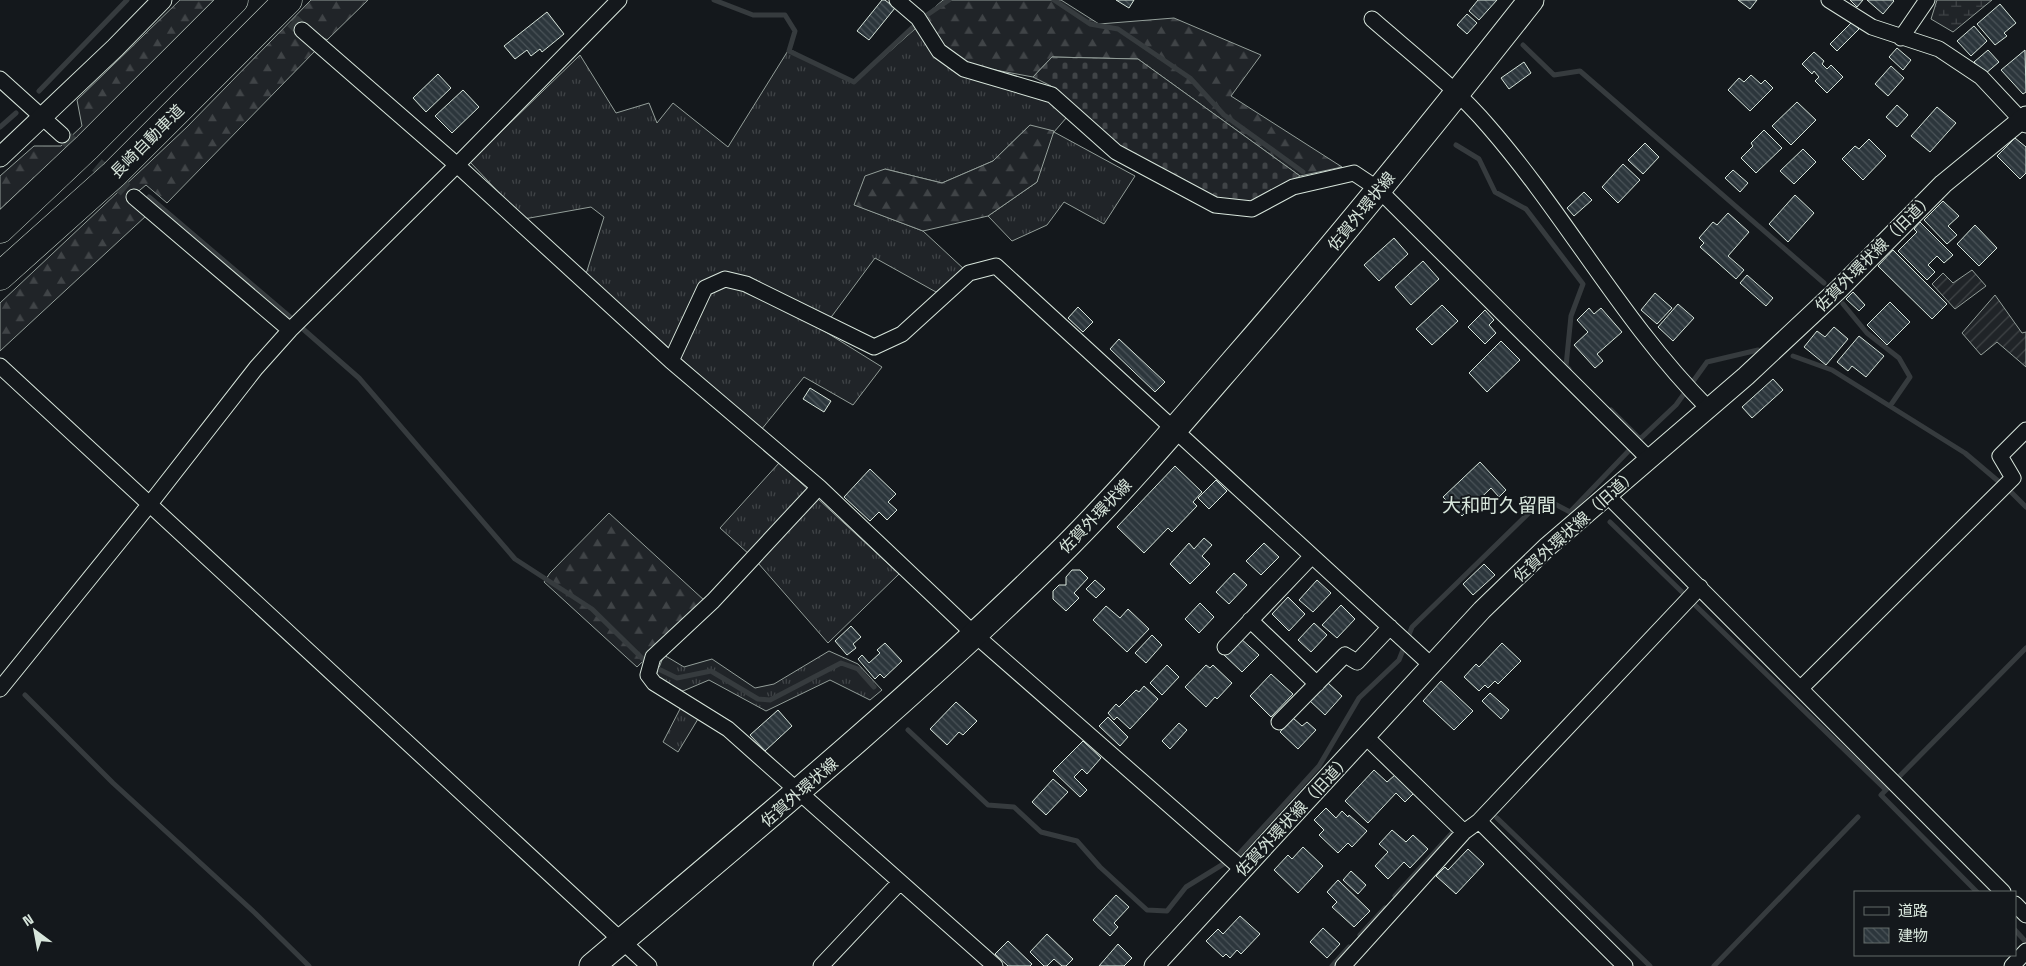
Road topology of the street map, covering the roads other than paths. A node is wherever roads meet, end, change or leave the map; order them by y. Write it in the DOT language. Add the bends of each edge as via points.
graph roads {
  1 [pos="162,0"];
  2 [pos="234,0"];
  3 [pos="288,0"];
  4 [pos="619,0"];
  5 [pos="897,0"];
  6 [pos="1531,0"];
  7 [pos="1829,0"];
  8 [pos="1927,0"];
  9 [pos="1372,20"];
  10 [pos="302,30"];
  11 [pos="1901,38"];
  12 [pos="0,79"];
  13 [pos="1457,94"];
  14 [pos="42,118"];
  15 [pos="2024,120"];
  16 [pos="62,134"];
  17 [pos="0,157"];
  18 [pos="457,165"];
  19 [pos="1378,189"];
  20 [pos="134,197"];
  21 [pos="0,229"];
  22 [pos="0,276"];
  23 [pos="290,330"];
  24 [pos="671,361"];
  25 [pos="0,366"];
  26 [pos="1708,408"];
  27 [pos="1174,430"];
  28 [pos="2026,430"];
  29 [pos="1639,450"];
  30 [pos="819,487"];
  31 [pos="1608,495"];
  32 [pos="149,505"];
  33 [pos="1312,556"];
  34 [pos="1700,587"];
  35 [pos="1250,620"];
  36 [pos="1394,631"];
  37 [pos="974,634"];
  38 [pos="1225,647"];
  39 [pos="1431,665"];
  40 [pos="1317,684"];
  41 [pos="1,685"];
  42 [pos="1801,688"];
  43 [pos="1279,722"];
  44 [pos="1365,736"];
  45 [pos="798,792"];
  46 [pos="1479,821"];
  47 [pos="1464,832"];
  48 [pos="1242,869"];
  49 [pos="900,882"];
  50 [pos="2002,891"];
  51 [pos="2016,905"];
  52 [pos="2026,915"];
  53 [pos="622,941"];
  54 [pos="592,966"];
  55 [pos="649,966"];
  56 [pos="821,966"];
  57 [pos="995,966"];
  58 [pos="1154,966"];
  59 [pos="1343,966"];
  60 [pos="1625,966"];
  1 -- 14 [label="street"];
  2 -- 21 [label="highway"];
  3 -- 22 [label="highway, 長崎自動車道" via="114,174"];
  4 -- 18 [label="street"];
  5 -- 19 [label="street" via="918,18 939,51 964,69 1052,95 1116,152 1215,205 1252,209 1293,187 1354,173"];
  6 -- 13 [label="main road, 佐賀外環状線"];
  7 -- 11 [label="street" via="1872,27"];
  8 -- 11 [label="street"];
  9 -- 13 [label="street"];
  10 -- 18 [label="street"];
  11 -- 15 [label="street" via="1939,49 1981,78"];
  12 -- 14 [label="street"];
  13 -- 19 [label="main road, 佐賀外環状線"];
  13 -- 26 [label="street" via="1490,127 1614,296"];
  14 -- 16 [label="street"];
  14 -- 17 [label="street"];
  15 -- 26 [label="street, 佐賀外環状線（旧道）" via="1942,184 1839,288"];
  18 -- 23 [label="street"];
  18 -- 24 [label="street"];
  19 -- 27 [label="main road, 佐賀外環状線"];
  19 -- 29 [label="street"];
  20 -- 23 [label="street"];
  23 -- 32 [label="street" via="256,368"];
  24 -- 27 [label="street" via="705,288 724,279 746,284 874,347 902,334 969,272 996,266"];
  24 -- 30 [label="street"];
  25 -- 32 [label="street"];
  26 -- 29 [label="street, 佐賀外環状線（旧道）"];
  27 -- 33 [label="street"];
  27 -- 37 [label="main road, 佐賀外環状線" via="1056,557"];
  28 -- 42 [label="street" via="2000,456 2013,478"];
  29 -- 31 [label="street, 佐賀外環状線（旧道）"];
  30 -- 37 [label="street"];
  30 -- 45 [label="street" via="712,601 654,657 648,675 654,683 728,729"];
  31 -- 34 [label="street"];
  31 -- 39 [label="street, 佐賀外環状線（旧道）" via="1546,548"];
  32 -- 41 [label="street"];
  32 -- 53 [label="street"];
  33 -- 35 [label="street"];
  33 -- 36 [label="street"];
  34 -- 42 [label="street"];
  34 -- 46 [label="street"];
  35 -- 38 [label="street"];
  35 -- 40 [label="street"];
  36 -- 39 [label="street"];
  36 -- 40 [label="street" via="1357,662 1345,655"];
  37 -- 45 [label="main road, 佐賀外環状線"];
  37 -- 48 [label="street"];
  39 -- 44 [label="street, 佐賀外環状線（旧道）"];
  40 -- 43 [label="street"];
  42 -- 50 [label="street"];
  44 -- 47 [label="street"];
  44 -- 48 [label="street, 佐賀外環状線（旧道）"];
  45 -- 49 [label="street"];
  45 -- 53 [label="main road, 佐賀外環状線"];
  46 -- 47 [label="street"];
  46 -- 60 [label="street"];
  47 -- 59 [label="street"];
  48 -- 58 [label="street, 佐賀外環状線（旧道）"];
  49 -- 56 [label="street"];
  49 -- 57 [label="street"];
  51 -- 52 [label="street"];
  53 -- 54 [label="main road, 佐賀外環状線"];
  53 -- 55 [label="street"];
}
